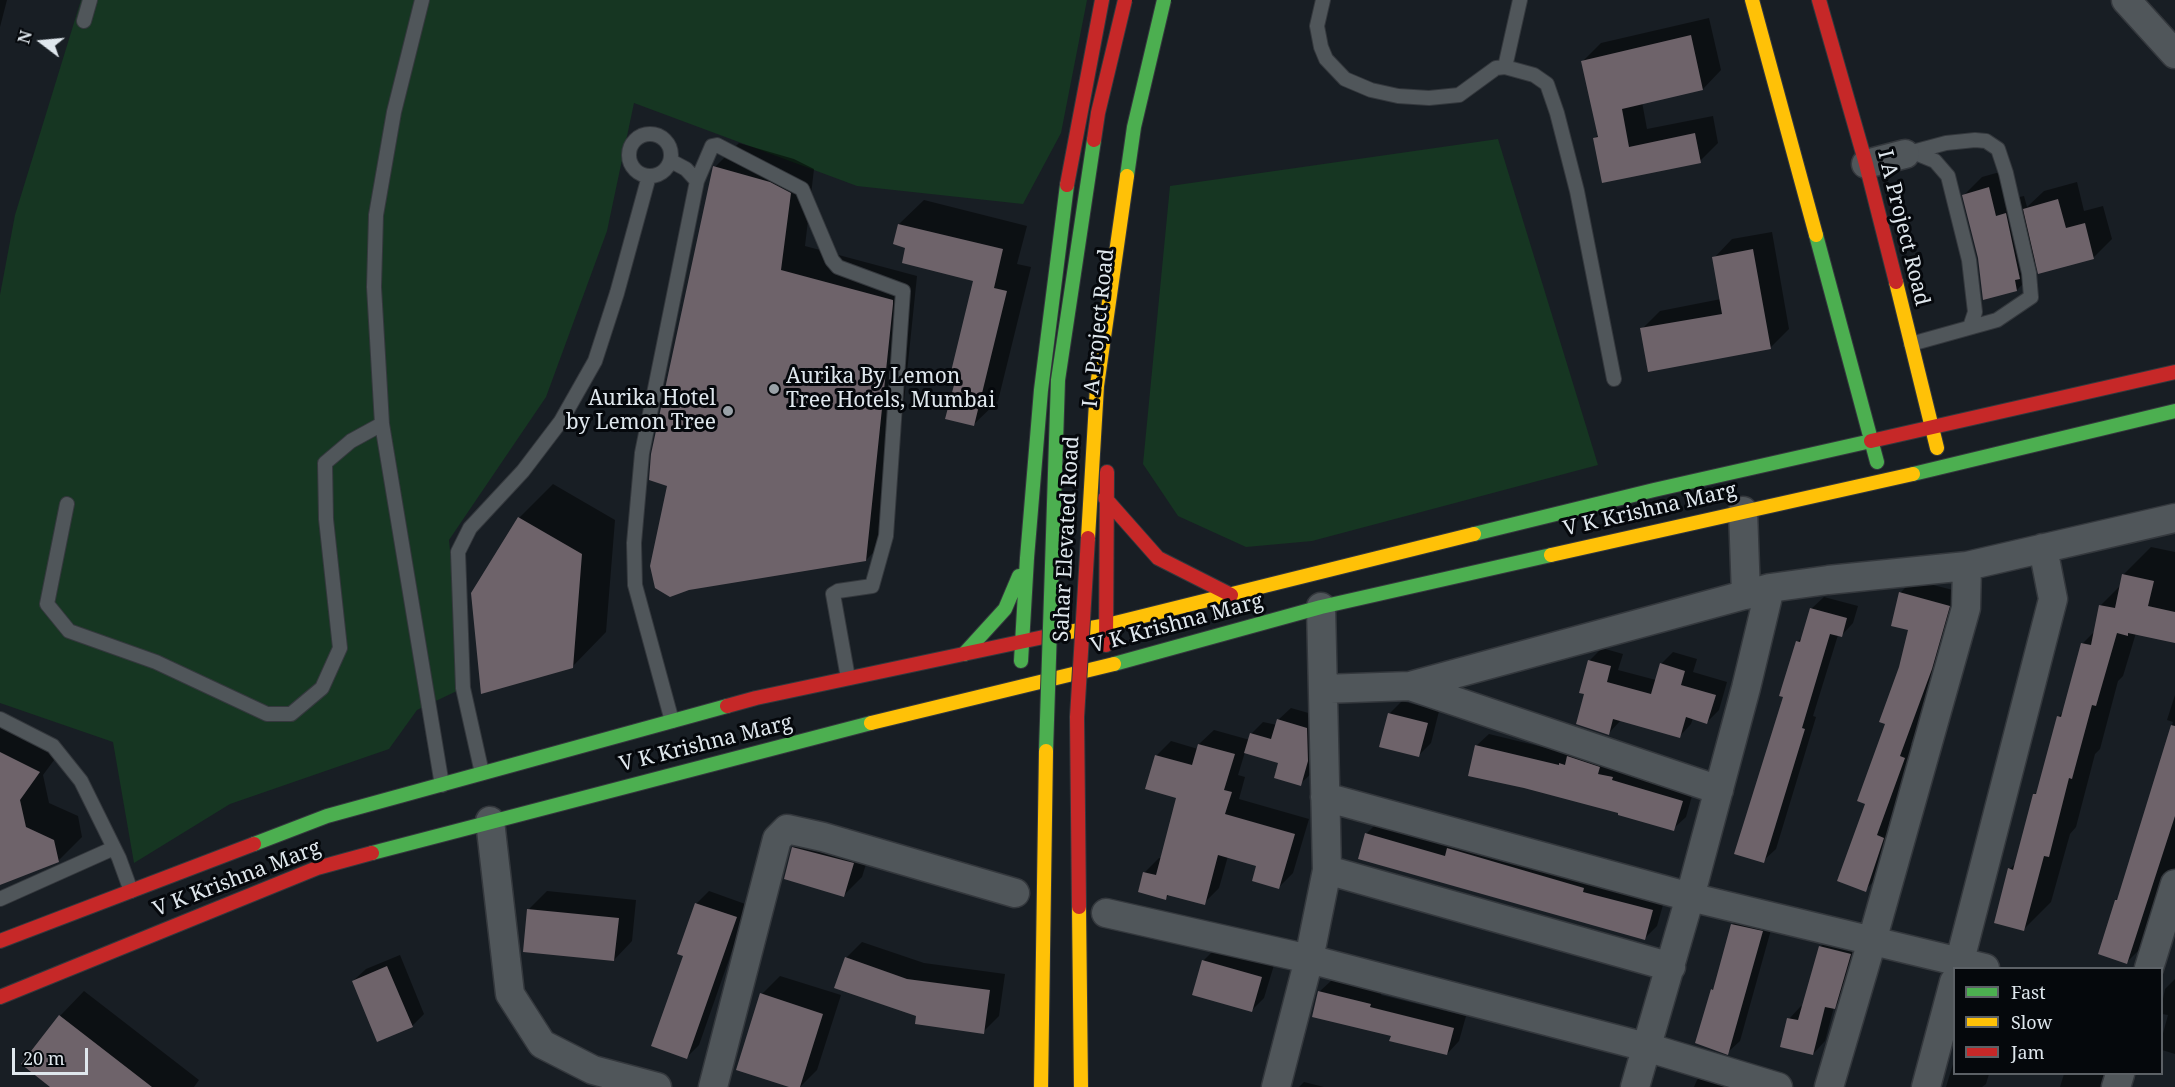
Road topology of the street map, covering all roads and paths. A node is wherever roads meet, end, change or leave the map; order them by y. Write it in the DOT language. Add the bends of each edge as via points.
graph roads {
  1 [pos="90,0"];
  2 [pos="422,0"];
  3 [pos="1102,0"];
  4 [pos="1125,0"];
  5 [pos="1164,0"];
  6 [pos="1323,0"];
  7 [pos="1520,0"];
  8 [pos="1752,0"];
  9 [pos="1819,0"];
  10 [pos="2126,0"];
  11 [pos="84,21"];
  12 [pos="2175,54"];
  13 [pos="1505,67"];
  14 [pos="1155,98"];
  15 [pos="1909,153"];
  16 [pos="671,160"];
  17 [pos="1866,164"];
  18 [pos="649,177"];
  19 [pos="697,181"];
  20 [pos="1970,327"];
  21 [pos="1911,344"];
  22 [pos="1114,361"];
  23 [pos="2175,372"];
  24 [pos="1614,379"];
  25 [pos="2175,411"];
  26 [pos="382,424"];
  27 [pos="1931,427"];
  28 [pos="1871,441"];
  29 [pos="1108,464"];
  30 [pos="1942,467"];
  31 [pos="1882,481"];
  32 [pos="1106,498"];
  33 [pos="67,504"];
  34 [pos="1743,511"];
  35 [pos="2175,518"];
  36 [pos="2043,548"];
  37 [pos="1027,558"];
  38 [pos="1967,566"];
  39 [pos="1319,590"];
  40 [pos="1758,591"];
  41 [pos="1231,595"];
  42 [pos="1107,625"];
  43 [pos="1021,641"];
  44 [pos="964,654"];
  45 [pos="1106,666"];
  46 [pos="848,678"];
  47 [pos="1021,685"];
  48 [pos="1410,686"];
  49 [pos="1323,689"];
  50 [pos="0,719"];
  51 [pos="672,721"];
  52 [pos="482,773"];
  53 [pos="442,785"];
  54 [pos="1719,790"];
  55 [pos="1326,797"];
  56 [pos="490,821"];
  57 [pos="114,848"];
  58 [pos="1327,870"];
  59 [pos="2175,884"];
  60 [pos="131,891"];
  61 [pos="1015,893"];
  62 [pos="1690,897"];
  63 [pos="0,899"];
  64 [pos="1106,913"];
  65 [pos="0,941"];
  66 [pos="1872,941"];
  67 [pos="1309,959"];
  68 [pos="1671,967"];
  69 [pos="1954,967"];
  70 [pos="1965,967"];
  71 [pos="2150,967"];
  72 [pos="0,997"];
  73 [pos="1953,1004"];
  74 [pos="1646,1047"];
  75 [pos="657,1087"];
  76 [pos="713,1087"];
  77 [pos="1041,1087"];
  78 [pos="1080,1087"];
  79 [pos="1276,1087"];
  80 [pos="1635,1087"];
  81 [pos="1778,1087"];
  82 [pos="1829,1087"];
  83 [pos="1926,1087"];
  1 -- 11 [label="lane"];
  2 -- 26 [label="lane" via="394,112 376,215 374,287"];
  3 -- 37 [label="main road" via="1064,200 1041,390"];
  4 -- 77 [label="main road, Sahar Elevated Road, bridge" via="1098,113 1058,380 1046,727"];
  5 -- 78 [label="main road, Sahar Elevated Road, bridge" via="1134,127 1097,386 1077,717"];
  6 -- 13 [label="lane" via="1317,26 1326,59 1345,79 1371,90 1429,98 1459,95 1496,68"];
  7 -- 13 [label="lane"];
  8 -- 28 [label="main road"];
  9 -- 17 [label="main road, I A Project Road"];
  10 -- 12 [label="street"];
  13 -- 24 [label="lane" via="1533,75 1547,84 1576,190"];
  14 -- 22 [label="main road, I A Project Road" via="1117,316"];
  15 -- 17 [label="street"];
  15 -- 20 [label="lane" via="1935,161 1948,176 1969,260 1975,312"];
  15 -- 20 [label="lane" via="1975,140 1986,141 1998,149 2031,297 1997,320"];
  16 -- 18 [label="lane" via="663,171"];
  16 -- 18 [label="lane" via="666,140 654,133 640,135 630,146 629,160 636,172"];
  16 -- 19 [label="lane"];
  17 -- 21 [label="main road, I A Project Road"];
  18 -- 52 [label="lane" via="595,361 561,421 523,471 470,528 458,552 463,688"];
  19 -- 46 [label="lane" via="712,146 717,145 802,189 838,267 903,291 886,536 872,586 833,594"];
  19 -- 51 [label="lane" via="642,453 634,543 635,585"];
  20 -- 21 [label="lane"];
  21 -- 27 [label="main road, I A Project Road"];
  23 -- 27 [label="main road, V K Krishna Marg"];
  25 -- 30 [label="main road, V K Krishna Marg"];
  26 -- 33 [label="lane" via="351,441 325,463 326,519 340,648 322,688 291,714 267,714 156,662 69,631 47,604"];
  26 -- 53 [label="lane"];
  27 -- 28 [label="main road, V K Krishna Marg"];
  27 -- 30 [label="main road, I A Project Road"];
  28 -- 31 [label="main road"];
  28 -- 39 [label="main road, V K Krishna Marg" via="1654,490"];
  29 -- 32 [label="main road"];
  30 -- 31 [label="main road, V K Krishna Marg"];
  31 -- 34 [label="main road, V K Krishna Marg"];
  32 -- 41 [label="main road" via="1158,558"];
  32 -- 42 [label="main road"];
  34 -- 39 [label="main road, V K Krishna Marg"];
  34 -- 40 [label="street"];
  35 -- 36 [label="street"];
  36 -- 38 [label="street"];
  36 -- 70 [label="street" via="2053,599"];
  37 -- 43 [label="main road"];
  37 -- 44 [label="main road" via="1005,609"];
  38 -- 40 [label="street"];
  38 -- 66 [label="street" via="1966,608"];
  39 -- 41 [label="main road, V K Krishna Marg"];
  39 -- 45 [label="main road, V K Krishna Marg"];
  39 -- 49 [label="street"];
  40 -- 48 [label="street"];
  40 -- 54 [label="street" via="1746,688"];
  41 -- 42 [label="main road, V K Krishna Marg"];
  42 -- 43 [label="main road, V K Krishna Marg"];
  42 -- 45 [label="main road"];
  43 -- 44 [label="main road, V K Krishna Marg"];
  43 -- 47 [label="main road"];
  44 -- 46 [label="main road, V K Krishna Marg"];
  45 -- 47 [label="main road, V K Krishna Marg"];
  46 -- 51 [label="main road, V K Krishna Marg"];
  47 -- 56 [label="main road, V K Krishna Marg"];
  48 -- 49 [label="street"];
  48 -- 54 [label="street"];
  49 -- 55 [label="street"];
  50 -- 57 [label="lane" via="53,746 81,781"];
  51 -- 52 [label="main road, V K Krishna Marg"];
  52 -- 53 [label="main road, V K Krishna Marg"];
  53 -- 60 [label="main road, V K Krishna Marg"];
  54 -- 62 [label="street"];
  55 -- 58 [label="street"];
  55 -- 62 [label="street"];
  56 -- 72 [label="main road, V K Krishna Marg" via="331,858 316,868"];
  56 -- 75 [label="street" via="510,994 542,1044 593,1070"];
  57 -- 60 [label="lane"];
  57 -- 63 [label="lane"];
  58 -- 67 [label="street"];
  58 -- 68 [label="street"];
  59 -- 71 [label="street"];
  60 -- 65 [label="main road, V K Krishna Marg"];
  61 -- 76 [label="street" via="787,829 777,839"];
  62 -- 66 [label="street"];
  62 -- 68 [label="street"];
  64 -- 67 [label="street"];
  66 -- 69 [label="street"];
  66 -- 82 [label="street"];
  67 -- 74 [label="street"];
  67 -- 79 [label="street"];
  68 -- 74 [label="street"];
  73 -- 83 [label="street"];
  74 -- 80 [label="street"];
  74 -- 81 [label="street"];
}
